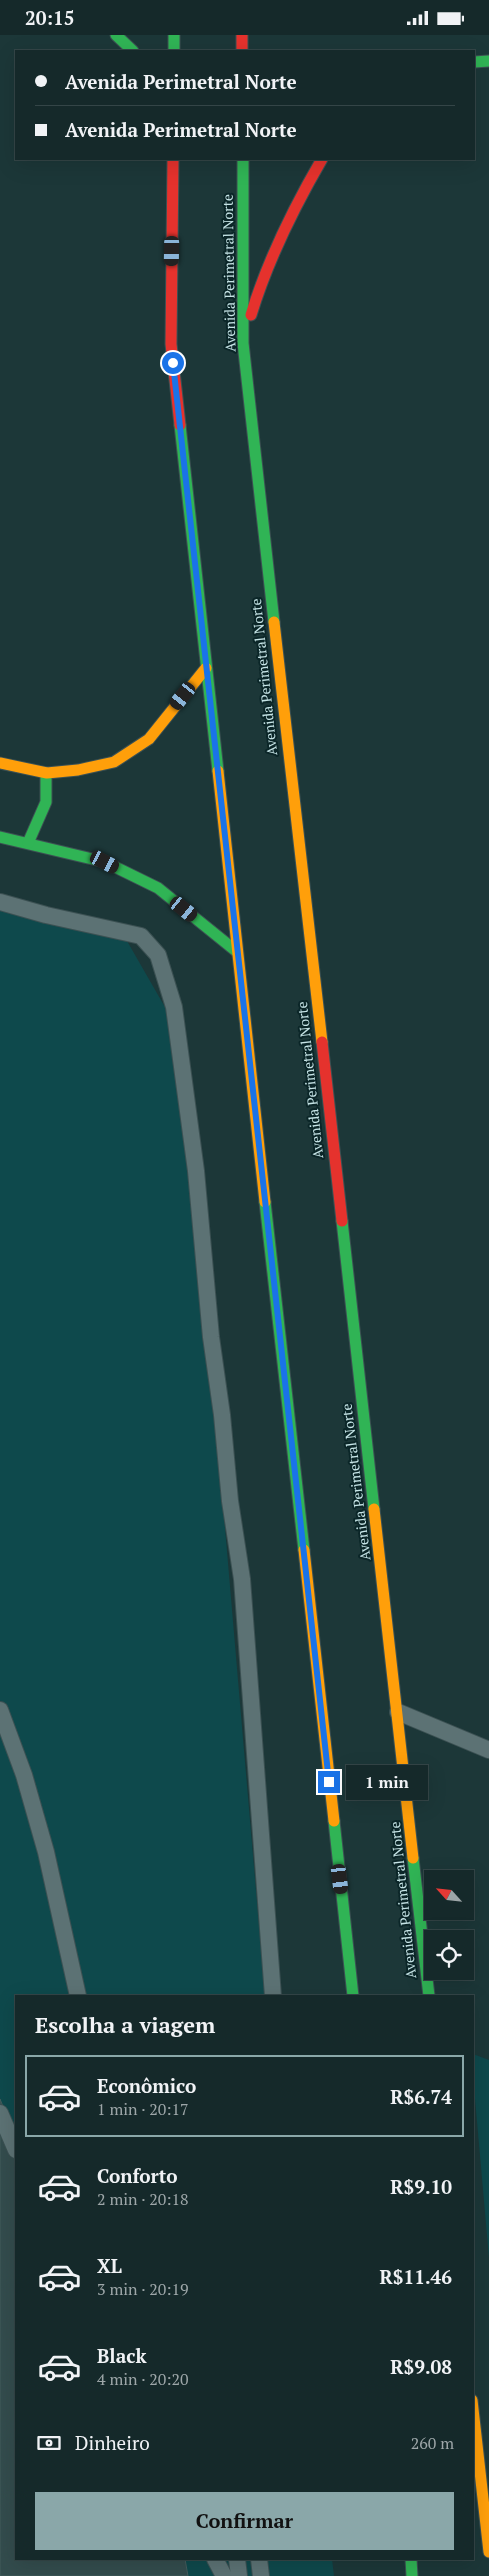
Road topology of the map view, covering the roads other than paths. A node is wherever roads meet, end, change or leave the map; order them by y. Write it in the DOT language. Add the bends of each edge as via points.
graph roads {
  1 [pos="116,35"];
  2 [pos="174,35"];
  3 [pos="242,35"];
  4 [pos="132,50"];
  5 [pos="174,50"];
  6 [pos="242,50"];
  7 [pos="489,61"];
  8 [pos="475,62"];
  9 [pos="173,160"];
  10 [pos="243,160"];
  11 [pos="321,160"];
  12 [pos="243,343"];
  13 [pos="206,667"];
  14 [pos="0,763"];
  15 [pos="46,773"];
  16 [pos="0,837"];
  17 [pos="28,843"];
  18 [pos="0,902"];
  19 [pos="236,951"];
  20 [pos="0,1710"];
  21 [pos="398,1712"];
  22 [pos="489,1750"];
  23 [pos="78,1995"];
  24 [pos="274,1995"];
  25 [pos="353,1995"];
  26 [pos="428,1995"];
  27 [pos="0,2113"];
  28 [pos="15,2149"];
  29 [pos="474,2418"];
  30 [pos="489,2551"];
  31 [pos="216,2560"];
  32 [pos="237,2560"];
  33 [pos="259,2560"];
  34 [pos="411,2560"];
  35 [pos="224,2576"];
  36 [pos="239,2576"];
  37 [pos="261,2576"];
  38 [pos="412,2576"];
  1 -- 4 [label="main road"];
  2 -- 5 [label="main road"];
  3 -- 6 [label="main road"];
  7 -- 8 [label="main road"];
  9 -- 13 [label="main road" via="171,344"];
  10 -- 12 [label="main road, Avenida Perimetral Norte"];
  11 -- 12 [label="main road" via="285,222 258,288"];
  12 -- 21 [label="main road, Avenida Perimetral Norte"];
  13 -- 15 [label="main road" via="148,739 114,762"];
  13 -- 19 [label="main road"];
  14 -- 15 [label="main road"];
  15 -- 17 [label="main road" via="49,793 44,813"];
  16 -- 17 [label="main road"];
  17 -- 19 [label="main road" via="105,862 158,888"];
  18 -- 24 [label="lane" via="140,937 158,955 174,1007 196,1171 230,1501 242,1579"];
  19 -- 25 [label="main road"];
  20 -- 23 [label="lane" via="24,1775 46,1852"];
  21 -- 22 [label="lane"];
  21 -- 26 [label="main road, Avenida Perimetral Norte"];
  27 -- 28 [label="lane"];
  29 -- 30 [label="main road"];
  31 -- 35 [label="lane"];
  32 -- 36 [label="lane"];
  33 -- 37 [label="lane"];
  34 -- 38 [label="main road"];
}
